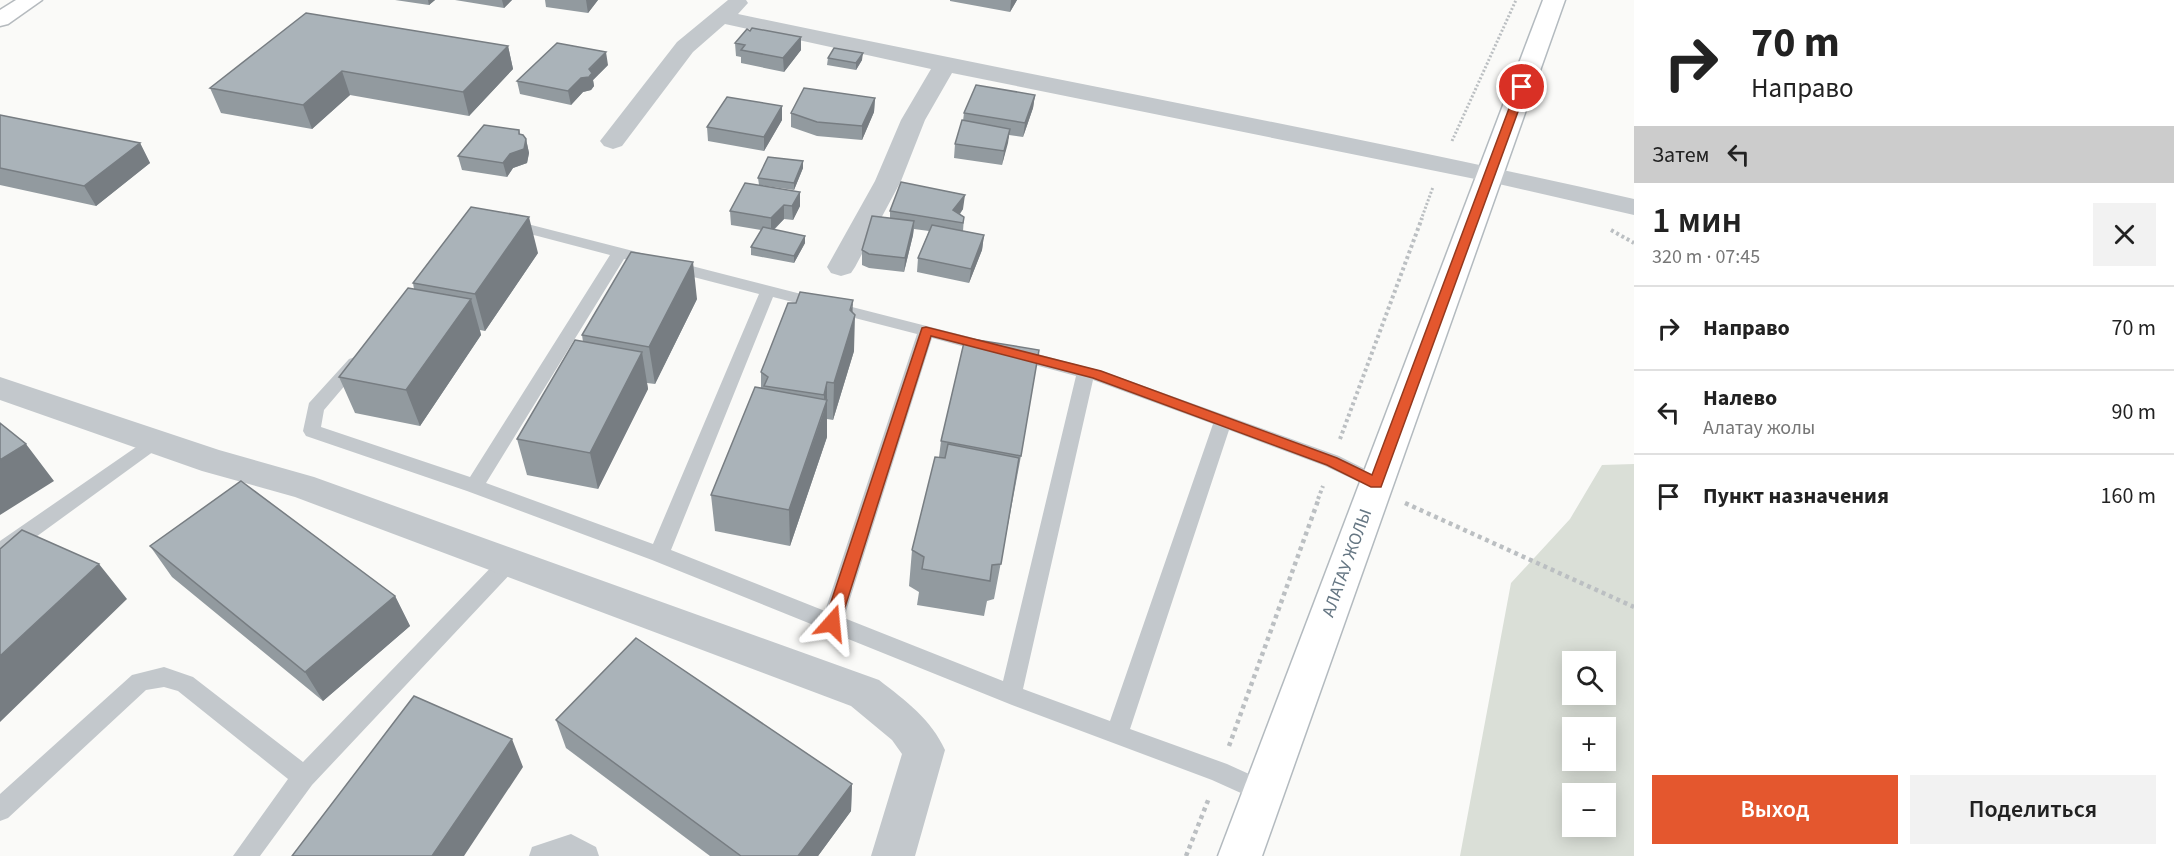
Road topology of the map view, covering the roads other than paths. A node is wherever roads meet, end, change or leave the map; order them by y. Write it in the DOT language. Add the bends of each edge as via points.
graph roads {
  1 [pos="31,0"];
  2 [pos="740,0"];
  3 [pos="1554,0"];
  4 [pos="723,17"];
  5 [pos="0,19"];
  6 [pos="945,65"];
  7 [pos="613,141"];
  8 [pos="1490,174"];
  9 [pos="1634,207"];
  10 [pos="492,225"];
  11 [pos="620,252"];
  12 [pos="841,267"];
  13 [pos="768,291"];
  14 [pos="926,331"];
  15 [pos="370,346"];
  16 [pos="1086,372"];
  17 [pos="0,388"];
  18 [pos="1223,422"];
  19 [pos="155,441"];
  20 [pos="474,486"];
  21 [pos="1376,486"];
  22 [pos="0,552"];
  23 [pos="659,554"];
  24 [pos="508,563"];
  25 [pos="832,623"];
  26 [pos="1011,692"];
  27 [pos="1117,734"];
  28 [pos="304,777"];
  29 [pos="1263,792"];
  30 [pos="0,810"];
  31 [pos="245,856"];
  32 [pos="541,856"];
  33 [pos="587,856"];
  34 [pos="893,856"];
  35 [pos="1240,856"];
  1 -- 5 [label="main road"];
  2 -- 4 [label="street"];
  3 -- 8 [label="main road, АЛАТАУ ЖОЛЫ"];
  4 -- 6 [label="street"];
  4 -- 7 [label="street" via="685,47"];
  6 -- 8 [label="street"];
  6 -- 12 [label="street" via="913,120 888,181"];
  8 -- 9 [label="street"];
  8 -- 21 [label="main road, АЛАТАУ ЖОЛЫ"];
  10 -- 11 [label="lane" via="502,222"];
  11 -- 13 [label="lane"];
  11 -- 20 [label="lane"];
  13 -- 14 [label="lane"];
  13 -- 23 [label="lane"];
  14 -- 16 [label="lane"];
  14 -- 25 [label="lane"];
  15 -- 20 [label="lane" via="315,408 312,431"];
  16 -- 18 [label="lane"];
  16 -- 26 [label="lane"];
  17 -- 19 [label="street"];
  18 -- 21 [label="lane" via="1332,461"];
  18 -- 27 [label="lane"];
  19 -- 22 [label="lane"];
  19 -- 24 [label="street" via="303,486"];
  20 -- 23 [label="lane"];
  21 -- 29 [label="main road, АЛАТАУ ЖОЛЫ"];
  23 -- 25 [label="lane"];
  24 -- 28 [label="lane"];
  24 -- 34 [label="street" via="865,693 907,727 924,750"];
  25 -- 26 [label="lane"];
  26 -- 27 [label="lane"];
  27 -- 29 [label="lane"];
  28 -- 30 [label="lane" via="185,684 164,678 140,682"];
  28 -- 31 [label="lane"];
  29 -- 35 [label="main road, АЛАТАУ ЖОЛЫ"];
  32 -- 33 [label="lane" via="571,846"];
}
